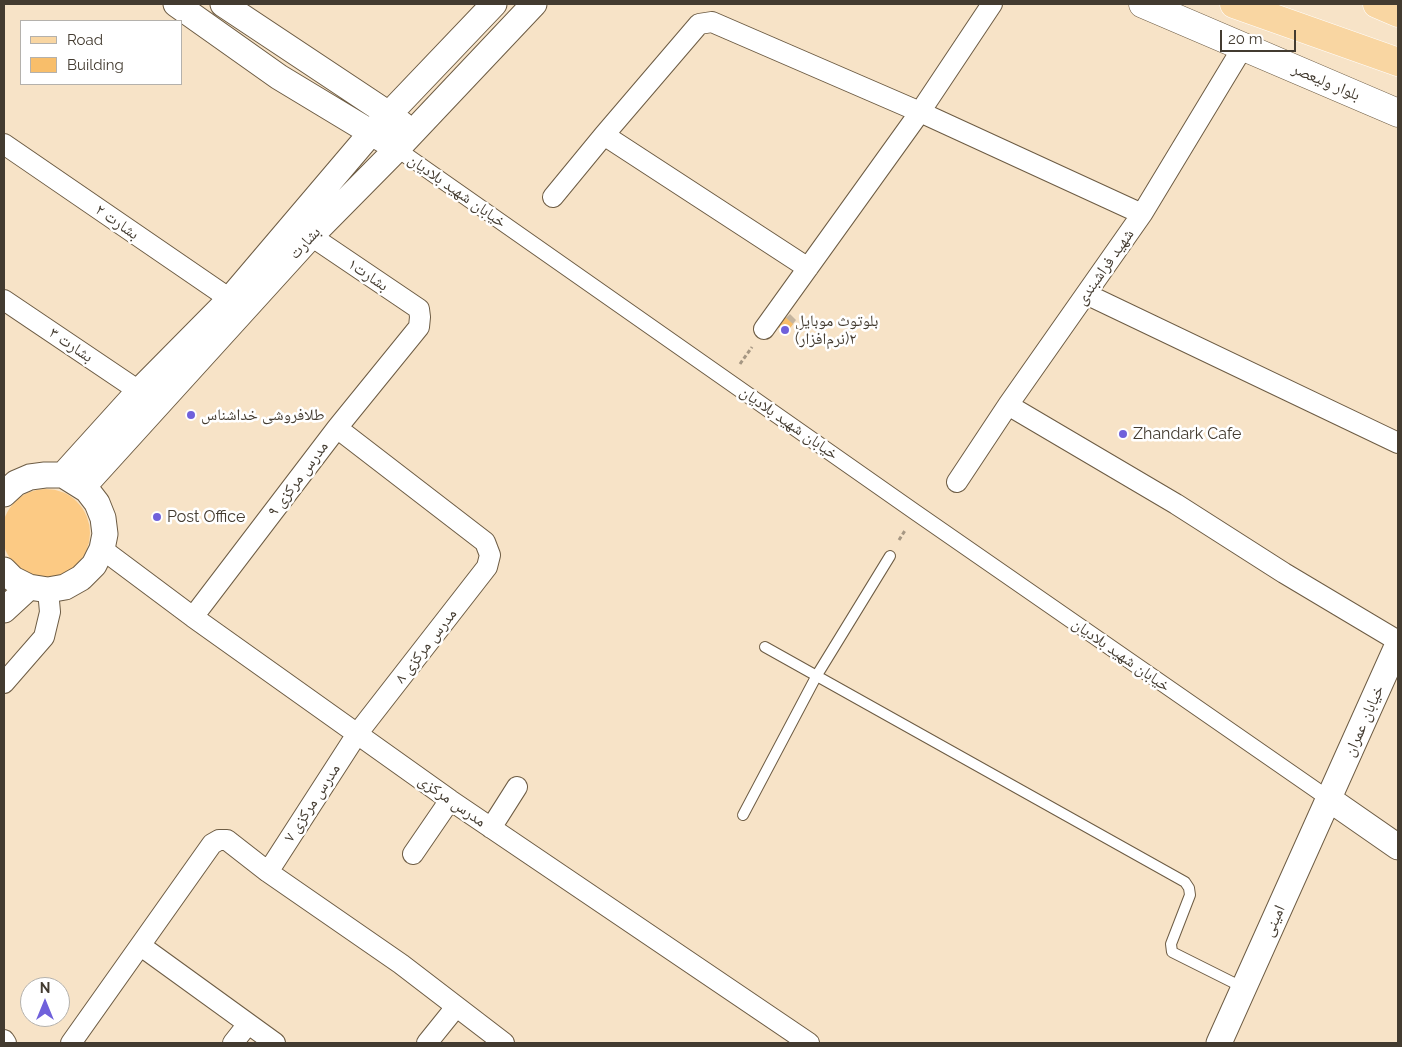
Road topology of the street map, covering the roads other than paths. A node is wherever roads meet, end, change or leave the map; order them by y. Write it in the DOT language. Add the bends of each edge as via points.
graph roads {
  1 [pos="176,4"];
  2 [pos="223,4"];
  3 [pos="494,4"];
  4 [pos="534,4"];
  5 [pos="992,4"];
  6 [pos="1143,4"];
  7 [pos="1234,4"];
  8 [pos="1377,4"];
  9 [pos="1398,13"];
  10 [pos="1243,47"];
  11 [pos="1398,62"];
  12 [pos="920,112"];
  13 [pos="1398,113"];
  14 [pos="390,115"];
  15 [pos="372,133"];
  16 [pos="604,135"];
  17 [pos="405,141"];
  18 [pos="4,144"];
  19 [pos="554,198"];
  20 [pos="1142,214"];
  21 [pos="311,236"];
  22 [pos="808,268"];
  23 [pos="1086,294"];
  24 [pos="4,300"];
  25 [pos="230,300"];
  26 [pos="420,317"];
  27 [pos="764,329"];
  28 [pos="138,391"];
  29 [pos="1008,405"];
  30 [pos="337,428"];
  31 [pos="1398,443"];
  32 [pos="73,481"];
  33 [pos="957,482"];
  34 [pos="4,493"];
  35 [pos="102,549"];
  36 [pos="890,556"];
  37 [pos="4,570"];
  38 [pos="38,588"];
  39 [pos="4,610"];
  40 [pos="194,617"];
  41 [pos="1398,642"];
  42 [pos="765,647"];
  43 [pos="817,675"];
  44 [pos="4,683"];
  45 [pos="357,734"];
  46 [pos="517,787"];
  47 [pos="1329,799"];
  48 [pos="450,800"];
  49 [pos="742,815"];
  50 [pos="491,828"];
  51 [pos="1398,847"];
  52 [pos="413,854"];
  53 [pos="268,872"];
  54 [pos="141,946"];
  55 [pos="1244,988"];
  56 [pos="456,1006"];
  57 [pos="248,1024"];
  58 [pos="4,1040"];
  59 [pos="6,1043"];
  60 [pos="71,1043"];
  61 [pos="234,1043"];
  62 [pos="274,1043"];
  63 [pos="426,1043"];
  64 [pos="504,1043"];
  65 [pos="810,1043"];
  66 [pos="1219,1043"];
  1 -- 15 [label="street, خیابان شهید بلادیان" via="279,77"];
  2 -- 14 [label="street, خیابان شهید بلادیان"];
  3 -- 14 [label="street, بشارت"];
  4 -- 17 [label="street, بشارت"];
  5 -- 12 [label="street"];
  6 -- 10 [label="main road, بلوار ولیعصر"];
  7 -- 11 [label="main road"];
  8 -- 9 [label="main road"];
  10 -- 13 [label="main road, بلوار ولیعصر"];
  10 -- 20 [label="street, شهید فراشبندی"];
  12 -- 16 [label="street" via="712,22 705,22 699,24"];
  12 -- 20 [label="street"];
  12 -- 22 [label="street"];
  14 -- 15 [label="street, بشارت"];
  14 -- 17 [label="street, خیابان شهید بلادیان"];
  15 -- 17 [label="street, خیابان شهید بلادیان"];
  15 -- 25 [label="street, بشارت"];
  16 -- 19 [label="street"];
  16 -- 22 [label="street"];
  17 -- 21 [label="street, بشارت"];
  17 -- 47 [label="street, خیابان شهید بلادیان" via="729,382"];
  18 -- 25 [label="street, بشارت ۲"];
  20 -- 23 [label="street, شهید فراشبندی"];
  21 -- 26 [label="street, بشارت۱" via="419,309"];
  21 -- 32 [label="street, بشارت"];
  22 -- 27 [label="street"];
  23 -- 29 [label="street, شهید فراشبندی"];
  23 -- 31 [label="street"];
  24 -- 28 [label="street, بشارت ۳"];
  25 -- 28 [label="street, بشارت"];
  26 -- 30 [label="street, مدرس مرکزی ۹" via="419,327"];
  28 -- 32 [label="street, بشارت"];
  29 -- 33 [label="street, شهید فراشبندی"];
  29 -- 41 [label="street" via="1176,504"];
  30 -- 40 [label="street, مدرس مرکزی ۹"];
  30 -- 45 [label="street, مدرس مرکزی ۸" via="485,542 490,555 487,567"];
  32 -- 34 [label="street" via="45,474 16,483"];
  32 -- 35 [label="street" via="87,490 97,503 105,534"];
  35 -- 38 [label="street" via="94,566 81,578 65,587"];
  35 -- 40 [label="street, مدرس مرکزی"];
  36 -- 43 [label="lane"];
  37 -- 38 [label="street" via="13,579"];
  38 -- 39 [label="street"];
  38 -- 44 [label="street" via="50,612 44,637"];
  40 -- 45 [label="street, مدرس مرکزی"];
  41 -- 47 [label="street, خیابان عمران"];
  42 -- 43 [label="lane"];
  43 -- 49 [label="lane"];
  43 -- 55 [label="lane" via="1186,882 1190,895 1171,944 1172,952"];
  45 -- 48 [label="street, مدرس مرکزی"];
  45 -- 53 [label="street, مدرس مرکزی ۷"];
  46 -- 50 [label="street"];
  47 -- 51 [label="street, خیابان شهید بلادیان"];
  47 -- 55 [label="street, امینی"];
  48 -- 50 [label="street, مدرس مرکزی"];
  48 -- 52 [label="street"];
  50 -- 65 [label="street, مدرس مرکزی"];
  53 -- 54 [label="street" via="227,840 212,844"];
  53 -- 56 [label="street"];
  54 -- 57 [label="street"];
  54 -- 60 [label="street"];
  55 -- 66 [label="street, امینی"];
  56 -- 63 [label="street"];
  56 -- 64 [label="street"];
  57 -- 61 [label="street"];
  57 -- 62 [label="street"];
  58 -- 59 [label="street"];
}
